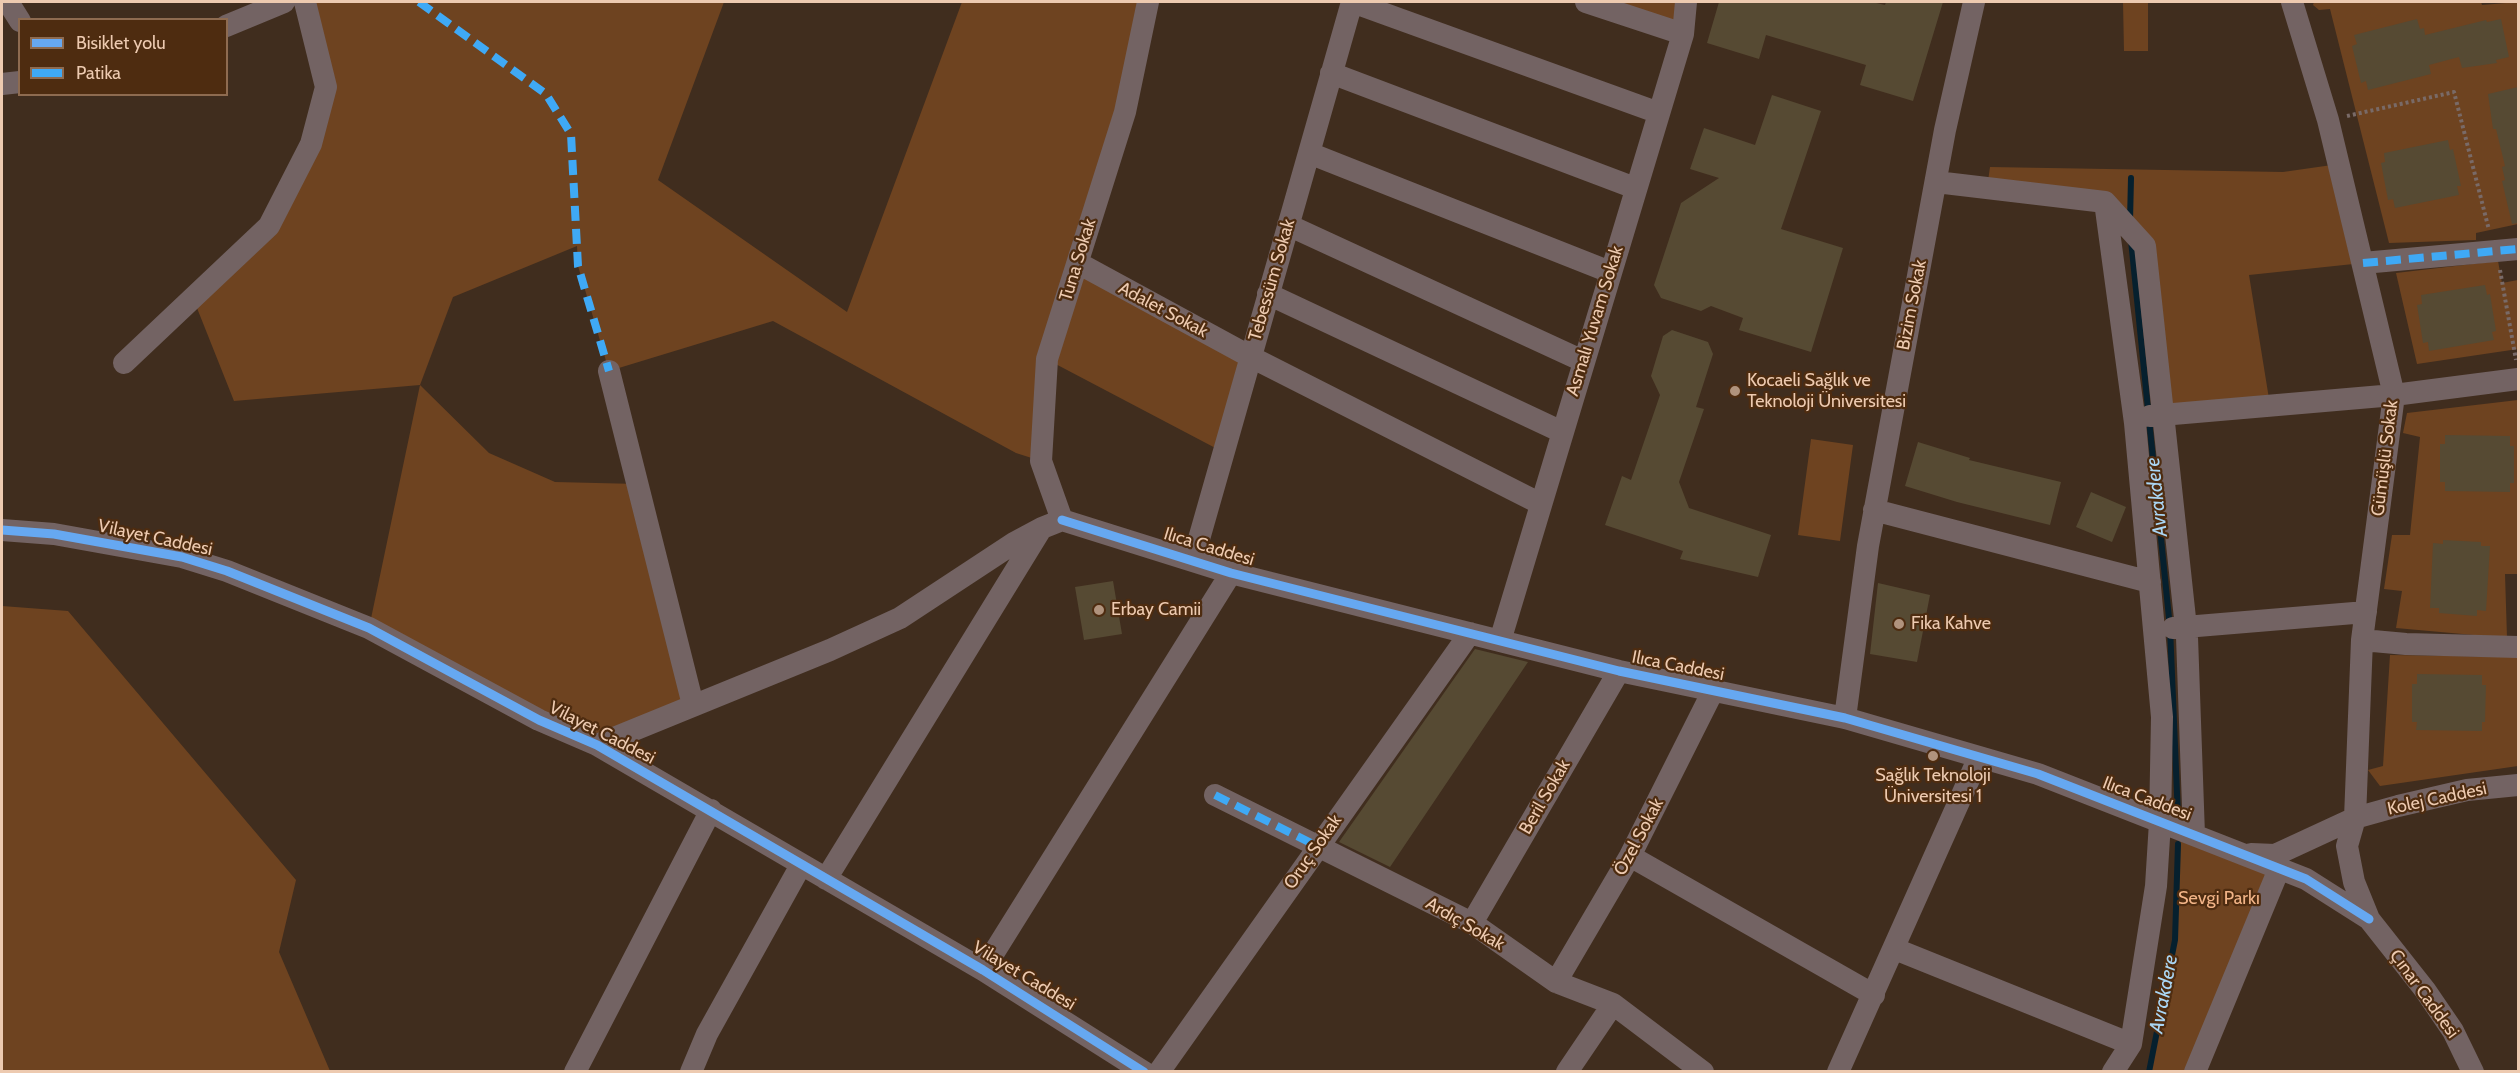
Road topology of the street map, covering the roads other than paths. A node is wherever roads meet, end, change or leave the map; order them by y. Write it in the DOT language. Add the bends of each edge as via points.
graph roads {
  1 [pos="8,2"];
  2 [pos="285,2"];
  3 [pos="305,2"];
  4 [pos="1148,2"];
  5 [pos="1352,2"];
  6 [pos="1586,2"];
  7 [pos="1686,2"];
  8 [pos="1974,2"];
  9 [pos="2292,2"];
  10 [pos="18,18"];
  11 [pos="228,25"];
  12 [pos="1683,34"];
  13 [pos="1331,73"];
  14 [pos="18,82"];
  15 [pos="2,84"];
  16 [pos="1659,113"];
  17 [pos="1309,153"];
  18 [pos="1936,182"];
  19 [pos="1635,188"];
  20 [pos="2105,202"];
  21 [pos="1288,225"];
  22 [pos="2501,243"];
  23 [pos="1078,263"];
  24 [pos="2363,263"];
  25 [pos="1610,272"];
  26 [pos="1268,294"];
  27 [pos="1250,356"];
  28 [pos="1583,362"];
  29 [pos="124,363"];
  30 [pos="609,371"];
  31 [pos="2518,379"];
  32 [pos="2394,395"];
  33 [pos="2164,414"];
  34 [pos="2134,417"];
  35 [pos="1562,432"];
  36 [pos="1540,504"];
  37 [pos="1874,510"];
  38 [pos="1052,524"];
  39 [pos="2,530"];
  40 [pos="1193,560"];
  41 [pos="1231,573"];
  42 [pos="2150,582"];
  43 [pos="2366,612"];
  44 [pos="2186,626"];
  45 [pos="2154,629"];
  46 [pos="1470,633"];
  47 [pos="1500,640"];
  48 [pos="2362,640"];
  49 [pos="2518,647"];
  50 [pos="1619,671"];
  51 [pos="1714,689"];
  52 [pos="693,705"];
  53 [pos="1845,718"];
  54 [pos="597,745"];
  55 [pos="1979,757"];
  56 [pos="2518,785"];
  57 [pos="1215,795"];
  58 [pos="711,810"];
  59 [pos="2355,818"];
  60 [pos="2160,822"];
  61 [pos="2194,835"];
  62 [pos="1317,846"];
  63 [pos="2241,853"];
  64 [pos="1630,856"];
  65 [pos="801,865"];
  66 [pos="2279,869"];
  67 [pos="826,879"];
  68 [pos="2369,920"];
  69 [pos="1472,923"];
  70 [pos="1895,949"];
  71 [pos="983,970"];
  72 [pos="1556,982"];
  73 [pos="1874,994"];
  74 [pos="1613,1004"];
  75 [pos="2131,1044"];
  76 [pos="575,1071"];
  77 [pos="691,1071"];
  78 [pos="1144,1071"];
  79 [pos="1159,1071"];
  80 [pos="1568,1071"];
  81 [pos="1703,1071"];
  82 [pos="1838,1071"];
  83 [pos="2113,1071"];
  84 [pos="2195,1071"];
  85 [pos="2474,1071"];
  1 -- 10 [label="street"];
  2 -- 11 [label="street"];
  3 -- 29 [label="street" via="326,87 311,144 269,226"];
  4 -- 23 [label="street, Tuna Sokak" via="1125,112"];
  5 -- 13 [label="street, Tebessüm Sokak"];
  5 -- 16 [label="street"];
  6 -- 12 [label="street"];
  7 -- 12 [label="street, Asmalı Yuvam Sokak"];
  8 -- 18 [label="street, Bizim Sokak"];
  9 -- 24 [label="street, Gümüşlü Sokak" via="2328,120"];
  12 -- 16 [label="street, Asmalı Yuvam Sokak"];
  13 -- 17 [label="street, Tebessüm Sokak"];
  13 -- 19 [label="street"];
  14 -- 15 [label="street"];
  16 -- 19 [label="street, Asmalı Yuvam Sokak"];
  17 -- 21 [label="street, Tebessüm Sokak"];
  17 -- 25 [label="street"];
  18 -- 20 [label="street"];
  18 -- 37 [label="street, Bizim Sokak"];
  19 -- 25 [label="street, Asmalı Yuvam Sokak"];
  20 -- 33 [label="street" via="2145,246"];
  20 -- 34 [label="street"];
  21 -- 26 [label="street, Tebessüm Sokak"];
  21 -- 28 [label="street"];
  22 -- 24 [label="street"];
  23 -- 27 [label="street, Adalet Sokak"];
  23 -- 38 [label="street, Tuna Sokak" via="1047,359 1041,461"];
  24 -- 32 [label="street, Gümüşlü Sokak"];
  25 -- 28 [label="street, Asmalı Yuvam Sokak"];
  26 -- 27 [label="street, Tebessüm Sokak"];
  26 -- 35 [label="street"];
  27 -- 36 [label="street, Adalet Sokak"];
  27 -- 40 [label="street, Tebessüm Sokak"];
  28 -- 35 [label="street, Asmalı Yuvam Sokak"];
  30 -- 52 [label="street"];
  31 -- 32 [label="street"];
  32 -- 33 [label="street"];
  32 -- 43 [label="street, Gümüşlü Sokak"];
  33 -- 34 [label="street"];
  33 -- 44 [label="street"];
  34 -- 42 [label="street"];
  35 -- 36 [label="street, Asmalı Yuvam Sokak"];
  36 -- 47 [label="street, Asmalı Yuvam Sokak"];
  37 -- 42 [label="street"];
  37 -- 53 [label="street, Bizim Sokak"];
  38 -- 40 [label="street, Ilıca Caddesi"];
  38 -- 52 [label="street" via="900,618"];
  38 -- 67 [label="street"];
  39 -- 54 [label="street, Vilayet Caddesi" via="54,534 171,555 226,571 369,628 538,720"];
  40 -- 41 [label="street, Ilıca Caddesi"];
  41 -- 46 [label="street, Ilıca Caddesi"];
  41 -- 71 [label="street"];
  42 -- 45 [label="street"];
  43 -- 44 [label="street"];
  43 -- 48 [label="street, Gümüşlü Sokak"];
  44 -- 45 [label="street"];
  44 -- 61 [label="street"];
  45 -- 60 [label="street" via="2163,717"];
  46 -- 47 [label="street, Ilıca Caddesi"];
  46 -- 62 [label="street, Oruç Sokak"];
  47 -- 50 [label="street, Ilıca Caddesi"];
  48 -- 49 [label="street"];
  48 -- 59 [label="street, Gümüşlü Sokak"];
  50 -- 51 [label="street, Ilıca Caddesi"];
  50 -- 69 [label="street, Beril Sokak"];
  51 -- 53 [label="street, Ilıca Caddesi"];
  51 -- 64 [label="street, Özel Sokak"];
  52 -- 54 [label="street"];
  53 -- 55 [label="street, Ilıca Caddesi"];
  54 -- 58 [label="street, Vilayet Caddesi"];
  55 -- 60 [label="street, Ilıca Caddesi" via="2038,774"];
  55 -- 70 [label="street"];
  56 -- 59 [label="street, Kolej Caddesi" via="2467,790"];
  57 -- 62 [label="street, Ardıç Sokak"];
  58 -- 65 [label="street, Vilayet Caddesi"];
  58 -- 76 [label="street"];
  59 -- 63 [label="street, Kolej Caddesi" via="2275,855"];
  59 -- 68 [label="street, Gümüşlü Sokak" via="2348,846 2354,882"];
  60 -- 61 [label="street, Ilıca Caddesi"];
  60 -- 75 [label="street" via="2156,886"];
  61 -- 63 [label="street, Ilıca Caddesi"];
  62 -- 69 [label="street, Ardıç Sokak"];
  62 -- 79 [label="street, Oruç Sokak"];
  63 -- 66 [label="street, Ilıca Caddesi"];
  64 -- 72 [label="street, Özel Sokak"];
  64 -- 73 [label="street"];
  65 -- 67 [label="street, Vilayet Caddesi"];
  65 -- 77 [label="street" via="707,1034"];
  66 -- 68 [label="street, Ilıca Caddesi" via="2306,879"];
  66 -- 84 [label="street"];
  67 -- 71 [label="street, Vilayet Caddesi"];
  68 -- 85 [label="street, Çınar Caddesi" via="2431,998"];
  69 -- 72 [label="street, Ardıç Sokak"];
  70 -- 73 [label="street"];
  70 -- 75 [label="street"];
  71 -- 78 [label="street, Vilayet Caddesi"];
  72 -- 74 [label="street, Ardıç Sokak"];
  73 -- 82 [label="street"];
  74 -- 80 [label="street"];
  74 -- 81 [label="street, Ardıç Sokak"];
  75 -- 83 [label="street"];
}
